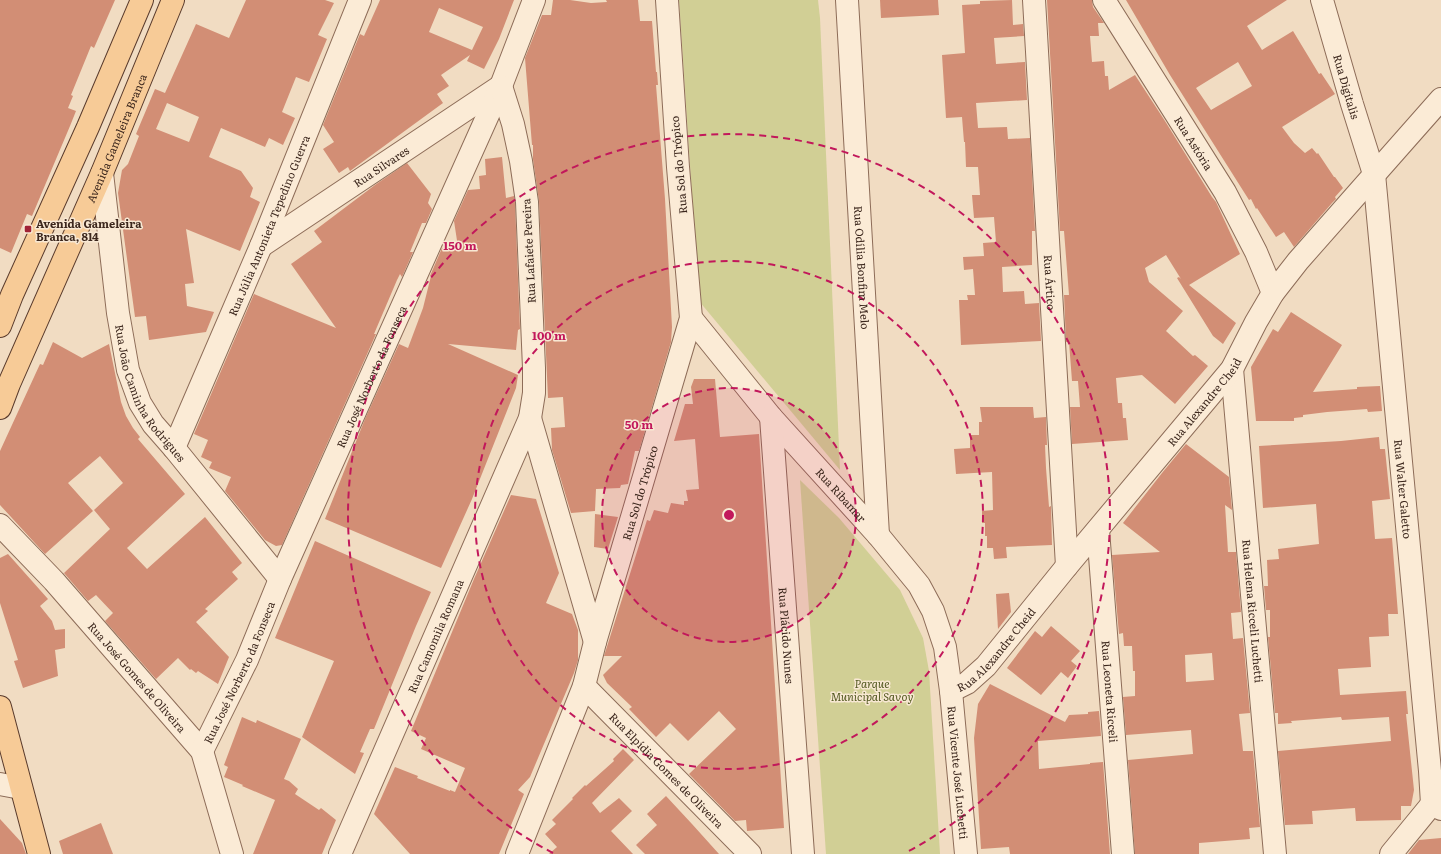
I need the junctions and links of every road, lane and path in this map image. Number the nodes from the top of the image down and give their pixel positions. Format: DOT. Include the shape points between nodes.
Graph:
graph roads {
  1 [pos="142,0"];
  2 [pos="173,0"];
  3 [pos="360,0"];
  4 [pos="534,0"];
  5 [pos="667,0"];
  6 [pos="847,0"];
  7 [pos="1034,0"];
  8 [pos="1104,0"];
  9 [pos="1321,1"];
  10 [pos="501,86"];
  11 [pos="1441,99"];
  12 [pos="88,126"];
  13 [pos="115,140"];
  14 [pos="102,173"];
  15 [pos="1374,174"];
  16 [pos="261,246"];
  17 [pos="1273,293"];
  18 [pos="6,295"];
  19 [pos="691,318"];
  20 [pos="0,326"];
  21 [pos="1232,369"];
  22 [pos="0,408"];
  23 [pos="771,417"];
  24 [pos="530,418"];
  25 [pos="174,448"];
  26 [pos="0,525"];
  27 [pos="1098,530"];
  28 [pos="878,535"];
  29 [pos="1067,566"];
  30 [pos="280,579"];
  31 [pos="595,642"];
  32 [pos="584,686"];
  33 [pos="951,691"];
  34 [pos="0,707"];
  35 [pos="202,751"];
  36 [pos="0,784"];
  37 [pos="21,788"];
  38 [pos="1438,802"];
  39 [pos="525,849"];
  40 [pos="39,854"];
  41 [pos="232,854"];
  42 [pos="340,854"];
  43 [pos="750,854"];
  44 [pos="803,854"];
  45 [pos="966,854"];
  46 [pos="1123,854"];
  47 [pos="1275,854"];
  48 [pos="1391,854"];
  1 -- 12 [label="main road"];
  2 -- 13 [label="main road, Avenida Gameleira Branca"];
  3 -- 16 [label="street, Rua Júlia Antonieta Tepedino Guerra"];
  4 -- 10 [label="street, Rua José Norberto da Fonseca"];
  5 -- 19 [label="street, Rua Sol do Trópico"];
  6 -- 28 [label="street, Rua Odília Bonfim Melo"];
  7 -- 29 [label="street, Rua Ártico"];
  8 -- 17 [label="street, Rua Astória" via="1225,192 1253,245"];
  9 -- 15 [label="street, Rua Digitalis"];
  10 -- 16 [label="street, Rua Silvares"];
  10 -- 24 [label="street, Rua Lafaiete Pereira" via="513,124 527,202 534,368"];
  10 -- 30 [label="street, Rua José Norberto da Fonseca"];
  11 -- 15 [label="street, Rua Alexandre Cheid"];
  12 -- 13 [label="main road"];
  12 -- 18 [label="main road"];
  13 -- 14 [label="main road, Avenida Gameleira Branca"];
  14 -- 22 [label="main road, Avenida Gameleira Branca"];
  14 -- 25 [label="street, Rua João Caminha Rodrigues" via="118,313 128,370 140,404"];
  15 -- 17 [label="street, Rua Alexandre Cheid"];
  15 -- 38 [label="street, Rua Walter Galetto" via="1430,763"];
  16 -- 25 [label="street, Rua Júlia Antonieta Tepedino Guerra"];
  17 -- 21 [label="street, Rua Alexandre Cheid"];
  18 -- 20 [label="main road"];
  19 -- 23 [label="street, Rua Ribamar"];
  19 -- 31 [label="street, Rua Sol do Trópico"];
  21 -- 27 [label="street, Rua Alexandre Cheid"];
  21 -- 47 [label="street, Rua Helena Ricceli Luchetti"];
  23 -- 28 [label="street, Rua Ribamar"];
  23 -- 44 [label="street, Rua Plácido Nunes"];
  24 -- 31 [label="street"];
  24 -- 42 [label="street, Rua Camomila Romana"];
  25 -- 30 [label="street, Rua João Caminha Rodrigues"];
  26 -- 35 [label="street, Rua José Gomes de Oliveira" via="54,581"];
  27 -- 29 [label="street, Rua Alexandre Cheid"];
  27 -- 46 [label="street, Rua Leoneta Ricceli"];
  28 -- 33 [label="street, Rua Ribamar" via="919,585 934,611 945,647"];
  29 -- 33 [label="street, Rua Alexandre Cheid" via="986,666 967,683"];
  30 -- 35 [label="street, Rua José Norberto da Fonseca" via="247,660"];
  31 -- 32 [label="street, Rua Sol do Trópico"];
  32 -- 39 [label="street, Rua Sol do Trópico"];
  32 -- 43 [label="street, Rua Elpídia Gomes de Oliveira"];
  33 -- 45 [label="street, Rua Vicente José Luchetti"];
  34 -- 37 [label="main road"];
  35 -- 41 [label="street, Rua José Gomes de Oliveira"];
  36 -- 37 [label="street"];
  37 -- 40 [label="main road"];
  38 -- 48 [label="street"];
}
